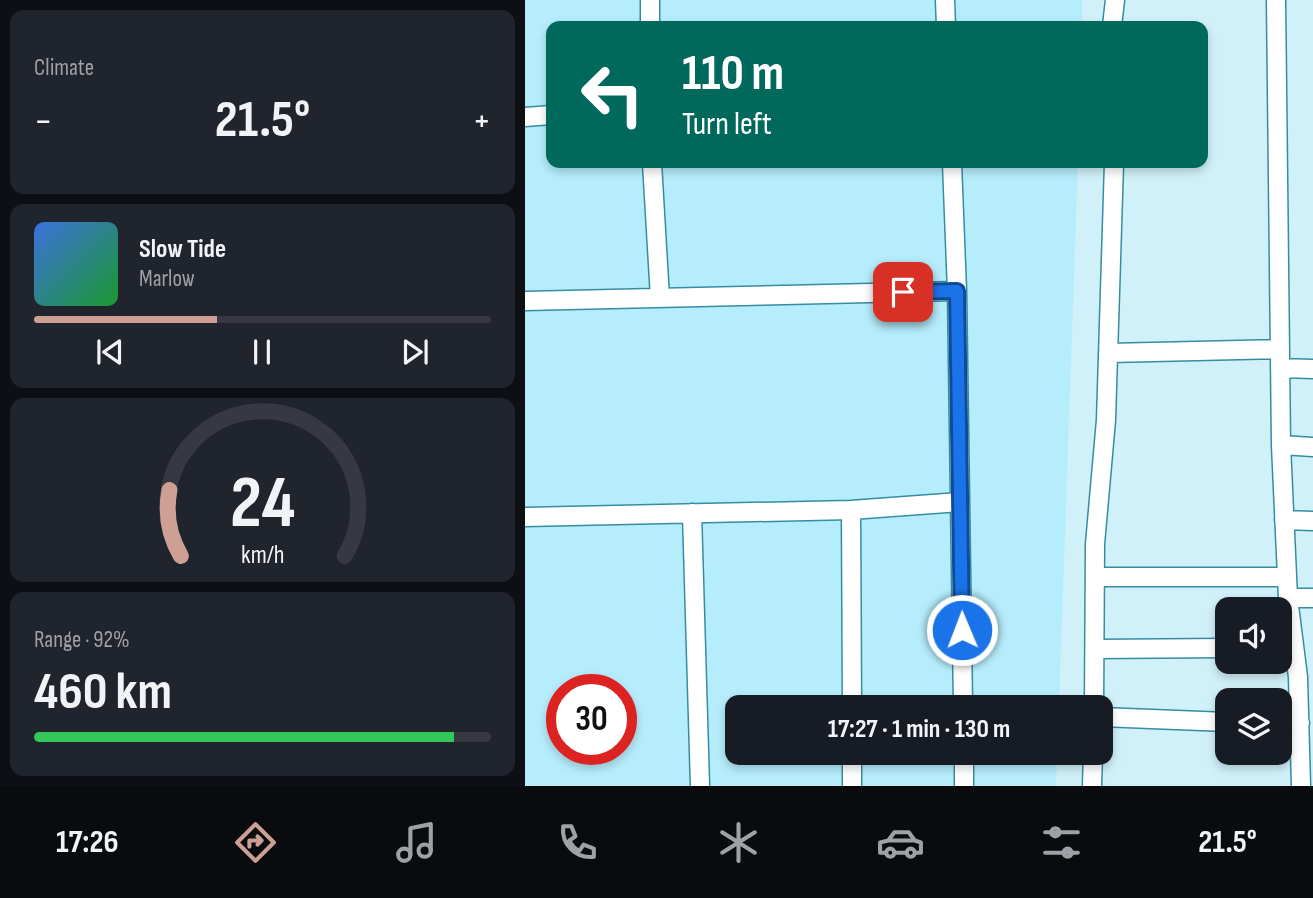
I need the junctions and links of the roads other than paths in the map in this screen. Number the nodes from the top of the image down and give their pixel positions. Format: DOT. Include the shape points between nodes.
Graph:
graph roads {
  1 [pos="650,0"];
  2 [pos="945,0"];
  3 [pos="1115,0"];
  4 [pos="1276,0"];
  5 [pos="650,21"];
  6 [pos="946,21"];
  7 [pos="1113,21"];
  8 [pos="546,115"];
  9 [pos="525,117"];
  10 [pos="652,168"];
  11 [pos="952,168"];
  12 [pos="1114,168"];
  13 [pos="957,291"];
  14 [pos="660,298"];
  15 [pos="525,301"];
  16 [pos="1280,349"];
  17 [pos="1109,353"];
  18 [pos="1280,368"];
  19 [pos="1313,369"];
  20 [pos="1281,445"];
  21 [pos="1313,447"];
  22 [pos="960,502"];
  23 [pos="851,509"];
  24 [pos="692,513"];
  25 [pos="525,517"];
  26 [pos="1284,520"];
  27 [pos="1313,520"];
  28 [pos="1286,576"];
  29 [pos="1096,577"];
  30 [pos="1288,597"];
  31 [pos="1292,598"];
  32 [pos="1313,598"];
  33 [pos="1215,648"];
  34 [pos="1096,649"];
  35 [pos="1292,654"];
  36 [pos="1306,677"];
  37 [pos="852,695"];
  38 [pos="963,695"];
  39 [pos="1094,695"];
  40 [pos="1113,717"];
  41 [pos="1215,722"];
  42 [pos="1292,723"];
  43 [pos="1300,723"];
  44 [pos="1307,752"];
  45 [pos="852,765"];
  46 [pos="964,765"];
  47 [pos="1093,765"];
  48 [pos="700,786"];
  49 [pos="852,786"];
  50 [pos="964,786"];
  51 [pos="1092,786"];
  52 [pos="1301,786"];
  1 -- 5 [label="street"];
  2 -- 6 [label="street"];
  3 -- 7 [label="street"];
  4 -- 16 [label="street"];
  8 -- 9 [label="street"];
  10 -- 14 [label="street"];
  11 -- 13 [label="street"];
  12 -- 17 [label="street"];
  13 -- 14 [label="street"];
  13 -- 22 [label="street"];
  14 -- 15 [label="street"];
  16 -- 17 [label="street"];
  16 -- 18 [label="street"];
  17 -- 29 [label="street"];
  18 -- 19 [label="street"];
  18 -- 20 [label="street"];
  20 -- 21 [label="street"];
  20 -- 26 [label="street"];
  22 -- 23 [label="street"];
  22 -- 38 [label="street"];
  23 -- 24 [label="street"];
  23 -- 37 [label="street"];
  24 -- 25 [label="street"];
  24 -- 48 [label="street"];
  26 -- 27 [label="street"];
  26 -- 28 [label="street"];
  28 -- 29 [label="street"];
  28 -- 30 [label="street"];
  29 -- 34 [label="street"];
  31 -- 32 [label="street"];
  33 -- 34 [label="street"];
  34 -- 39 [label="street"];
  35 -- 36 [label="street"];
  36 -- 43 [label="street"];
  40 -- 41 [label="street"];
  42 -- 43 [label="street"];
  43 -- 44 [label="street"];
  44 -- 52 [label="street"];
  45 -- 49 [label="street"];
  46 -- 50 [label="street"];
  47 -- 51 [label="street"];
}
